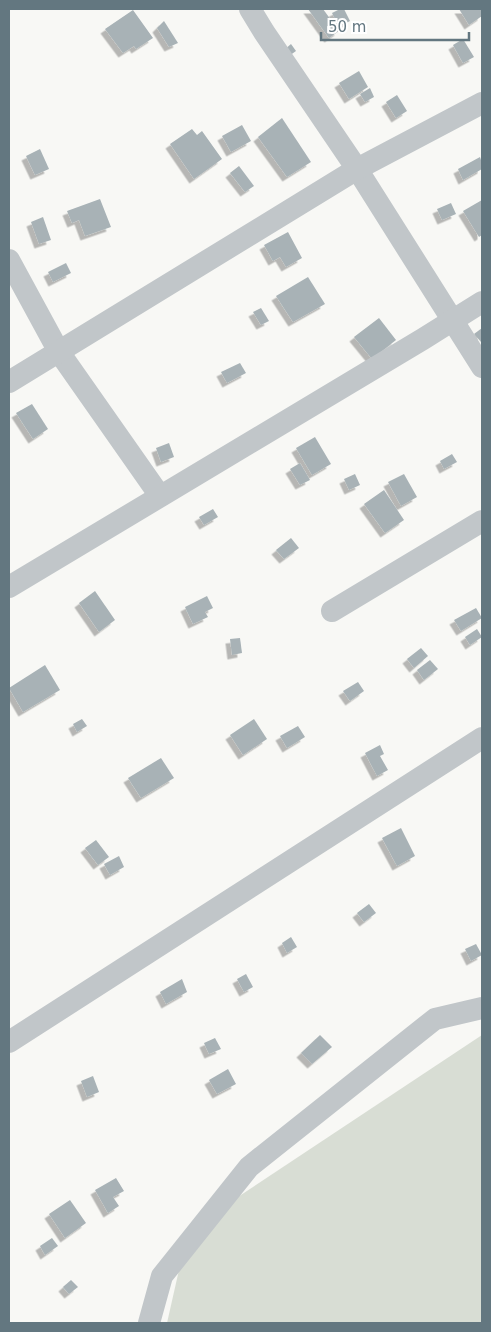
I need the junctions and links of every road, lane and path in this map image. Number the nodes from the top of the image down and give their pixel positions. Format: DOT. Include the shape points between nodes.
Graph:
graph roads {
  1 [pos="250,9"];
  2 [pos="482,103"];
  3 [pos="357,169"];
  4 [pos="9,260"];
  5 [pos="482,302"];
  6 [pos="453,320"];
  7 [pos="58,352"];
  8 [pos="482,367"];
  9 [pos="9,382"];
  10 [pos="160,496"];
  11 [pos="482,521"];
  12 [pos="9,587"];
  13 [pos="332,611"];
  14 [pos="482,738"];
  15 [pos="482,1008"];
  16 [pos="9,1042"];
  17 [pos="149,1323"];
  1 -- 3 [label="street"];
  2 -- 3 [label="street"];
  3 -- 6 [label="street"];
  3 -- 7 [label="street"];
  4 -- 7 [label="street"];
  5 -- 6 [label="street"];
  6 -- 8 [label="street"];
  6 -- 10 [label="street"];
  7 -- 9 [label="street"];
  7 -- 10 [label="street"];
  10 -- 12 [label="street"];
  11 -- 13 [label="street"];
  14 -- 16 [label="street"];
  15 -- 17 [label="street" via="435,1019 249,1167 162,1276"];
}
